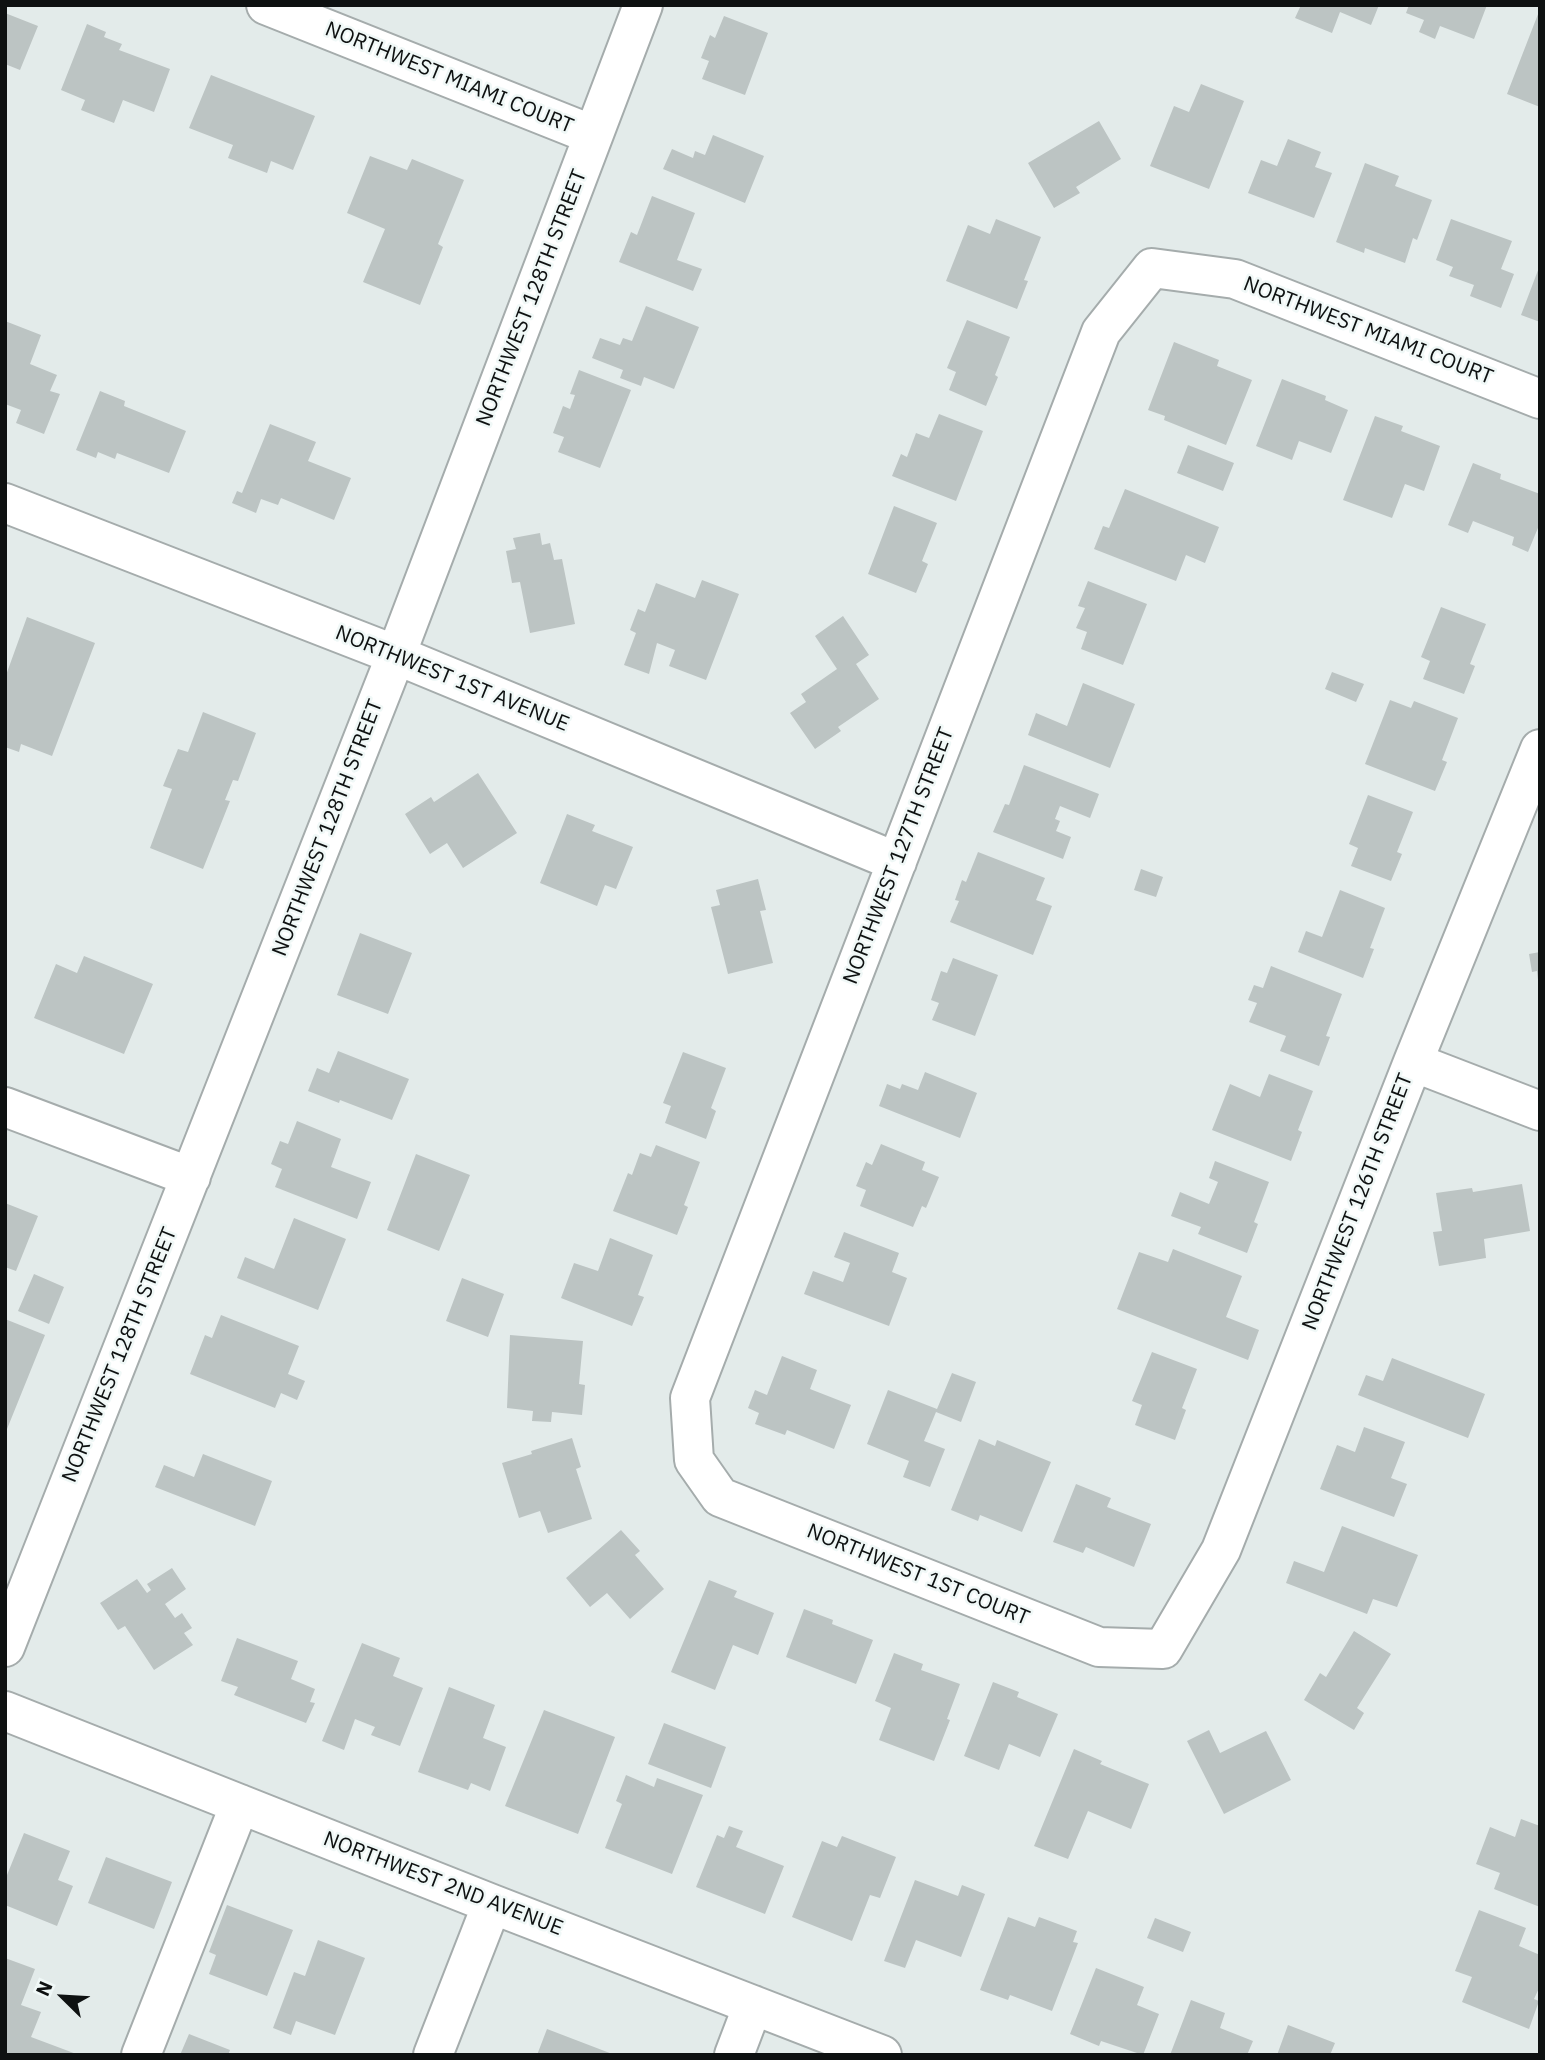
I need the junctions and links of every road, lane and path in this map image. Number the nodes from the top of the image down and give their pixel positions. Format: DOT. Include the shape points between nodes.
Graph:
graph roads {
  1 [pos="266,5"];
  2 [pos="643,5"];
  3 [pos="593,135"];
  4 [pos="1152,268"];
  5 [pos="1540,399"];
  6 [pos="5,503"];
  7 [pos="396,656"];
  8 [pos="1540,749"];
  9 [pos="897,862"];
  10 [pos="1413,1062"];
  11 [pos="5,1107"];
  12 [pos="1540,1111"];
  13 [pos="191,1177"];
  14 [pos="694,1460"];
  15 [pos="5,1647"];
  16 [pos="1163,1649"];
  17 [pos="5,1710"];
  18 [pos="240,1804"];
  19 [pos="492,1904"];
  20 [pos="754,2005"];
  21 [pos="141,2055"];
  22 [pos="433,2055"];
  23 [pos="734,2055"];
  24 [pos="882,2055"];
  1 -- 3 [label="street, NORTHWEST MIAMI COURT"];
  2 -- 3 [label="street, NORTHWEST 128TH STREET"];
  3 -- 7 [label="street, NORTHWEST 128TH STREET"];
  4 -- 5 [label="street, NORTHWEST MIAMI COURT" via="1235,279"];
  4 -- 9 [label="street, NORTHWEST 127TH STREET" via="1101,332"];
  6 -- 7 [label="street, NORTHWEST 1ST AVENUE"];
  7 -- 9 [label="street, NORTHWEST 1ST AVENUE"];
  7 -- 13 [label="street, NORTHWEST 128TH STREET"];
  8 -- 10 [label="street, NORTHWEST 126TH STREET"];
  9 -- 14 [label="street, NORTHWEST 127TH STREET" via="690,1398"];
  10 -- 12 [label="street"];
  10 -- 16 [label="street, NORTHWEST 126TH STREET" via="1222,1550"];
  11 -- 13 [label="street"];
  13 -- 15 [label="street, NORTHWEST 128TH STREET"];
  14 -- 16 [label="street, NORTHWEST 1ST COURT" via="720,1497 1099,1647"];
  17 -- 18 [label="street, NORTHWEST 2ND AVENUE"];
  18 -- 19 [label="street, NORTHWEST 2ND AVENUE"];
  18 -- 21 [label="street"];
  19 -- 20 [label="street, NORTHWEST 2ND AVENUE"];
  19 -- 22 [label="street"];
  20 -- 23 [label="street"];
  20 -- 24 [label="street, NORTHWEST 2ND AVENUE"];
}
